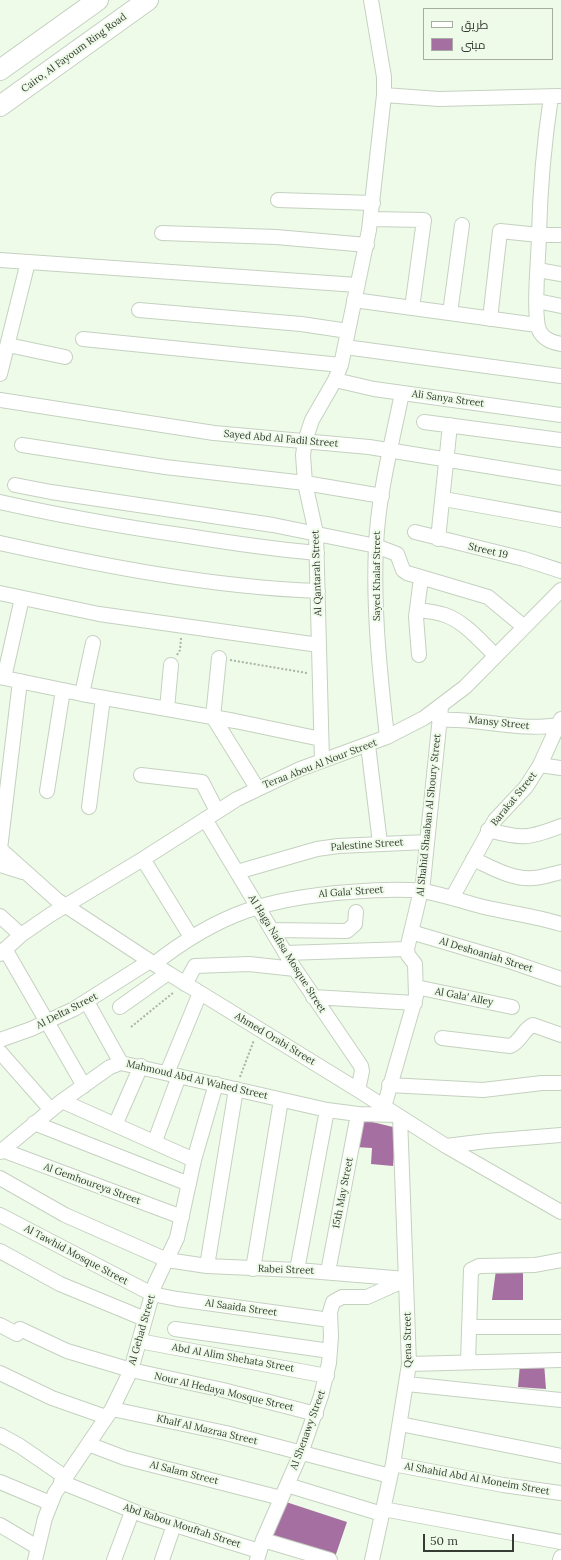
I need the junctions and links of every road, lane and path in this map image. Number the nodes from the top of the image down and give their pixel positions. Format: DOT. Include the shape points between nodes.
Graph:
graph roads {
  1 [pos="98,0"];
  2 [pos="148,0"];
  3 [pos="371,0"];
  4 [pos="0,70"];
  5 [pos="384,95"];
  6 [pos="556,97"];
  7 [pos="0,106"];
  8 [pos="278,200"];
  9 [pos="373,203"];
  10 [pos="371,219"];
  11 [pos="462,225"];
  12 [pos="162,233"];
  13 [pos="539,235"];
  14 [pos="561,235"];
  15 [pos="367,245"];
  16 [pos="0,260"];
  17 [pos="28,262"];
  18 [pos="538,270"];
  19 [pos="561,274"];
  20 [pos="357,285"];
  21 [pos="354,300"];
  22 [pos="537,302"];
  23 [pos="561,306"];
  24 [pos="412,308"];
  25 [pos="139,310"];
  26 [pos="450,313"];
  27 [pos="490,319"];
  28 [pos="537,325"];
  29 [pos="348,331"];
  30 [pos="83,339"];
  31 [pos="561,344"];
  32 [pos="8,345"];
  33 [pos="346,347"];
  34 [pos="65,357"];
  35 [pos="341,365"];
  36 [pos="0,374"];
  37 [pos="561,376"];
  38 [pos="335,380"];
  39 [pos="402,393"];
  40 [pos="0,400"];
  41 [pos="561,415"];
  42 [pos="424,422"];
  43 [pos="450,425"];
  44 [pos="561,440"];
  45 [pos="305,441"];
  46 [pos="22,445"];
  47 [pos="391,451"];
  48 [pos="447,460"];
  49 [pos="561,478"];
  50 [pos="305,483"];
  51 [pos="15,485"];
  52 [pos="382,496"];
  53 [pos="444,499"];
  54 [pos="0,502"];
  55 [pos="561,520"];
  56 [pos="316,532"];
  57 [pos="415,532"];
  58 [pos="438,539"];
  59 [pos="0,543"];
  60 [pos="376,546"];
  61 [pos="317,553"];
  62 [pos="561,572"];
  63 [pos="421,578"];
  64 [pos="561,590"];
  65 [pos="318,591"];
  66 [pos="0,593"];
  67 [pos="22,598"];
  68 [pos="417,610"];
  69 [pos="523,626"];
  70 [pos="182,627"];
  71 [pos="93,643"];
  72 [pos="319,645"];
  73 [pos="419,655"];
  74 [pos="495,655"];
  75 [pos="220,658"];
  76 [pos="171,665"];
  77 [pos="320,675"];
  78 [pos="2,678"];
  79 [pos="20,681"];
  80 [pos="63,690"];
  81 [pos="82,694"];
  82 [pos="103,698"];
  83 [pos="167,709"];
  84 [pos="440,714"];
  85 [pos="213,717"];
  86 [pos="560,722"];
  87 [pos="388,737"];
  88 [pos="321,739"];
  89 [pos="368,745"];
  90 [pos="322,761"];
  91 [pos="540,765"];
  92 [pos="561,768"];
  93 [pos="141,775"];
  94 [pos="257,788"];
  95 [pos="48,791"];
  96 [pos="89,807"];
  97 [pos="217,811"];
  98 [pos="205,819"];
  99 [pos="561,826"];
  100 [pos="488,830"];
  101 [pos="427,842"];
  102 [pos="380,843"];
  103 [pos="0,849"];
  104 [pos="143,859"];
  105 [pos="473,859"];
  106 [pos="0,865"];
  107 [pos="25,872"];
  108 [pos="237,872"];
  109 [pos="561,872"];
  110 [pos="422,891"];
  111 [pos="452,898"];
  112 [pos="65,906"];
  113 [pos="257,906"];
  114 [pos="356,912"];
  115 [pos="0,916"];
  116 [pos="561,924"];
  117 [pos="272,930"];
  118 [pos="411,932"];
  119 [pos="21,935"];
  120 [pos="192,937"];
  121 [pos="406,949"];
  122 [pos="2,952"];
  123 [pos="285,953"];
  124 [pos="152,963"];
  125 [pos="294,969"];
  126 [pos="168,973"];
  127 [pos="561,979"];
  128 [pos="185,984"];
  129 [pos="416,988"];
  130 [pos="200,993"];
  131 [pos="313,997"];
  132 [pos="87,1002"];
  133 [pos="415,1002"];
  134 [pos="120,1007"];
  135 [pos="512,1007"];
  136 [pos="46,1022"];
  137 [pos="131,1027"];
  138 [pos="258,1029"];
  139 [pos="561,1035"];
  140 [pos="442,1038"];
  141 [pos="0,1040"];
  142 [pos="0,1054"];
  143 [pos="121,1063"];
  144 [pos="141,1066"];
  145 [pos="173,1074"];
  146 [pos="561,1083"];
  147 [pos="216,1084"];
  148 [pos="389,1085"];
  149 [pos="84,1086"];
  150 [pos="236,1089"];
  151 [pos="358,1090"];
  152 [pos="281,1100"];
  153 [pos="62,1101"];
  154 [pos="384,1107"];
  155 [pos="51,1110"];
  156 [pos="327,1110"];
  157 [pos="358,1114"];
  158 [pos="399,1116"];
  159 [pos="34,1123"];
  160 [pos="116,1123"];
  161 [pos="561,1135"];
  162 [pos="155,1141"];
  163 [pos="446,1146"];
  164 [pos="1,1151"];
  165 [pos="194,1160"];
  166 [pos="0,1178"];
  167 [pos="189,1184"];
  168 [pos="561,1212"];
  169 [pos="0,1215"];
  170 [pos="182,1217"];
  171 [pos="0,1251"];
  172 [pos="167,1260"];
  173 [pos="561,1260"];
  174 [pos="206,1266"];
  175 [pos="253,1269"];
  176 [pos="296,1270"];
  177 [pos="328,1272"];
  178 [pos="406,1279"];
  179 [pos="152,1294"];
  180 [pos="145,1319"];
  181 [pos="330,1320"];
  182 [pos="0,1325"];
  183 [pos="469,1327"];
  184 [pos="561,1327"];
  185 [pos="174,1329"];
  186 [pos="139,1341"];
  187 [pos="330,1351"];
  188 [pos="561,1360"];
  189 [pos="468,1362"];
  190 [pos="409,1364"];
  191 [pos="131,1370"];
  192 [pos="0,1373"];
  193 [pos="326,1376"];
  194 [pos="407,1384"];
  195 [pos="561,1400"];
  196 [pos="109,1413"];
  197 [pos="316,1414"];
  198 [pos="400,1424"];
  199 [pos="0,1435"];
  200 [pos="88,1444"];
  201 [pos="300,1453"];
  202 [pos="561,1456"];
  203 [pos="391,1470"];
  204 [pos="63,1479"];
  205 [pos="0,1482"];
  206 [pos="287,1485"];
  207 [pos="561,1493"];
  208 [pos="281,1498"];
  209 [pos="50,1503"];
  210 [pos="382,1511"];
  211 [pos="132,1512"];
  212 [pos="0,1525"];
  213 [pos="174,1525"];
  214 [pos="561,1542"];
  215 [pos="260,1550"];
  216 [pos="36,1554"];
  217 [pos="114,1560"];
  218 [pos="162,1560"];
  219 [pos="330,1560"];
  220 [pos="374,1560"];
  1 -- 4 [label="highway"];
  2 -- 7 [label="highway, Cairo, Al Fayoum Ring Road"];
  3 -- 5 [label="street, Al Qantarah Street" via="384,77"];
  5 -- 6 [label="street" via="439,99"];
  5 -- 9 [label="street, Al Qantarah Street"];
  6 -- 13 [label="street" via="541,192"];
  8 -- 9 [label="street"];
  9 -- 10 [label="street, Al Qantarah Street"];
  10 -- 15 [label="street, Al Qantarah Street"];
  10 -- 24 [label="street" via="424,220"];
  11 -- 26 [label="street"];
  12 -- 15 [label="street" via="276,237"];
  13 -- 14 [label="street"];
  13 -- 18 [label="street"];
  13 -- 27 [label="street" via="500,230"];
  15 -- 20 [label="street, Al Qantarah Street"];
  16 -- 17 [label="street"];
  17 -- 20 [label="street"];
  17 -- 32 [label="street"];
  18 -- 19 [label="street"];
  18 -- 22 [label="street"];
  20 -- 21 [label="street, Al Qantarah Street"];
  21 -- 24 [label="street"];
  21 -- 29 [label="street, Al Qantarah Street"];
  22 -- 23 [label="street"];
  22 -- 28 [label="street"];
  24 -- 26 [label="street"];
  25 -- 29 [label="street" via="301,324"];
  26 -- 27 [label="street"];
  27 -- 28 [label="street"];
  28 -- 31 [label="street" via="544,337"];
  29 -- 33 [label="street, Al Qantarah Street"];
  30 -- 35 [label="street"];
  32 -- 34 [label="street"];
  32 -- 36 [label="street"];
  33 -- 35 [label="street, Al Qantarah Street"];
  33 -- 37 [label="street"];
  35 -- 38 [label="street, Al Qantarah Street"];
  38 -- 39 [label="street, Ali Sanya Street"];
  38 -- 45 [label="street, Al Qantarah Street" via="312,420"];
  39 -- 41 [label="street, Ali Sanya Street"];
  39 -- 47 [label="street, Sayed Khalaf Street"];
  40 -- 45 [label="street, Sayed Abd Al Fadil Street" via="214,433"];
  42 -- 43 [label="street"];
  43 -- 44 [label="street"];
  43 -- 48 [label="street"];
  45 -- 47 [label="street, Sayed Abd Al Fadil Street"];
  45 -- 50 [label="street, Al Qantarah Street"];
  46 -- 50 [label="street" via="165,467"];
  47 -- 48 [label="street, Sayed Abd Al Fadil Street"];
  47 -- 52 [label="street, Sayed Khalaf Street"];
  48 -- 49 [label="street, Sayed Abd Al Fadil Street"];
  48 -- 53 [label="street"];
  50 -- 52 [label="street"];
  50 -- 56 [label="street, Al Qantarah Street"];
  51 -- 56 [label="street" via="58,494"];
  52 -- 60 [label="street, Sayed Khalaf Street"];
  53 -- 55 [label="street"];
  53 -- 58 [label="street"];
  54 -- 61 [label="street" via="60,516 253,546"];
  56 -- 60 [label="street"];
  56 -- 61 [label="street, Al Qantarah Street"];
  57 -- 58 [label="street, Street 19"];
  58 -- 62 [label="street, Street 19" via="524,559"];
  59 -- 65 [label="street" via="136,570 268,588"];
  60 -- 63 [label="street" via="397,554 404,571"];
  60 -- 87 [label="street, Sayed Khalaf Street" via="378,646"];
  61 -- 65 [label="street, Al Qantarah Street"];
  63 -- 68 [label="street"];
  63 -- 69 [label="street" via="488,597"];
  64 -- 69 [label="street, Teraa Abou Al Nour Street"];
  65 -- 72 [label="street, Al Qantarah Street"];
  66 -- 67 [label="street"];
  67 -- 70 [label="street" via="99,614"];
  67 -- 78 [label="street"];
  68 -- 73 [label="street"];
  68 -- 74 [label="street" via="454,619 464,625"];
  69 -- 74 [label="street, Teraa Abou Al Nour Street"];
  70 -- 72 [label="street"];
  70 -- 76 [label="path" via="180,650"];
  71 -- 81 [label="street"];
  72 -- 77 [label="street, Al Qantarah Street"];
  74 -- 84 [label="street, Teraa Abou Al Nour Street"];
  75 -- 77 [label="path"];
  75 -- 85 [label="street"];
  76 -- 83 [label="street"];
  77 -- 88 [label="street, Al Qantarah Street"];
  78 -- 79 [label="street"];
  79 -- 80 [label="street"];
  79 -- 103 [label="street"];
  80 -- 81 [label="street"];
  80 -- 95 [label="street"];
  81 -- 82 [label="street"];
  82 -- 83 [label="street"];
  82 -- 96 [label="street"];
  83 -- 85 [label="street"];
  84 -- 86 [label="street, Mansy Street" via="462,720 530,727"];
  84 -- 87 [label="street, Teraa Abou Al Nour Street"];
  84 -- 101 [label="street, Al Shahid Shaaban Al Shoury Street"];
  85 -- 88 [label="street"];
  85 -- 94 [label="street"];
  86 -- 91 [label="street, Barakat Street"];
  87 -- 89 [label="street, Teraa Abou Al Nour Street"];
  88 -- 90 [label="street, Al Qantarah Street"];
  89 -- 90 [label="street, Teraa Abou Al Nour Street"];
  89 -- 102 [label="street"];
  90 -- 94 [label="street, Teraa Abou Al Nour Street"];
  91 -- 92 [label="street"];
  91 -- 100 [label="street, Barakat Street" via="526,787 503,810"];
  93 -- 97 [label="street" via="202,782"];
  94 -- 97 [label="street, Teraa Abou Al Nour Street"];
  97 -- 98 [label="street, Teraa Abou Al Nour Street"];
  98 -- 104 [label="street, Teraa Abou Al Nour Street"];
  98 -- 108 [label="street, Al Haga Nafisa Mosque Street"];
  99 -- 100 [label="street" via="530,837 514,837"];
  100 -- 105 [label="street, Barakat Street"];
  101 -- 102 [label="street, Palestine Street"];
  101 -- 110 [label="street, Al Shahid Shaaban Al Shoury Street"];
  102 -- 108 [label="street, Palestine Street" via="317,850"];
  103 -- 107 [label="street, Ahmed Orabi Street"];
  104 -- 112 [label="street, Teraa Abou Al Nour Street"];
  104 -- 120 [label="street"];
  105 -- 109 [label="street" via="524,878"];
  105 -- 111 [label="street, Barakat Street"];
  106 -- 107 [label="street"];
  107 -- 112 [label="street, Ahmed Orabi Street"];
  108 -- 113 [label="street, Al Haga Nafisa Mosque Street"];
  110 -- 111 [label="street, Al Gala' Street"];
  110 -- 113 [label="street, Al Gala' Street" via="322,894 289,898"];
  110 -- 118 [label="street, Al Shahid Shaaban Al Shoury Street"];
  111 -- 116 [label="street, Al Gala' Street"];
  112 -- 119 [label="street, Teraa Abou Al Nour Street"];
  112 -- 124 [label="street, Ahmed Orabi Street"];
  113 -- 117 [label="street, Al Haga Nafisa Mosque Street"];
  113 -- 120 [label="street, Al Gala' Street"];
  114 -- 117 [label="street" via="355,924 347,931"];
  115 -- 119 [label="street"];
  117 -- 123 [label="street, Al Haga Nafisa Mosque Street"];
  118 -- 121 [label="street, Al Shahid Shaaban Al Shoury Street"];
  118 -- 127 [label="street, Al Deshoaniah Street"];
  119 -- 122 [label="street, Teraa Abou Al Nour Street"];
  120 -- 124 [label="street, Al Gala' Street"];
  121 -- 123 [label="street"];
  121 -- 129 [label="street" via="415,964"];
  122 -- 136 [label="street"];
  123 -- 125 [label="street, Al Haga Nafisa Mosque Street"];
  124 -- 126 [label="street, Ahmed Orabi Street"];
  124 -- 132 [label="street, Al Delta Street"];
  125 -- 128 [label="street" via="249,964 195,966"];
  125 -- 131 [label="street, Al Haga Nafisa Mosque Street"];
  126 -- 128 [label="street, Ahmed Orabi Street"];
  126 -- 134 [label="street"];
  128 -- 130 [label="street, Ahmed Orabi Street"];
  128 -- 137 [label="path"];
  129 -- 133 [label="street"];
  129 -- 135 [label="street, Al Gala' Alley"];
  130 -- 138 [label="street, Ahmed Orabi Street"];
  130 -- 145 [label="street"];
  131 -- 133 [label="street"];
  131 -- 151 [label="street, Al Haga Nafisa Mosque Street" via="361,1066"];
  132 -- 136 [label="street, Al Delta Street"];
  132 -- 143 [label="street"];
  133 -- 148 [label="street"];
  136 -- 141 [label="street, Al Delta Street"];
  136 -- 149 [label="street"];
  138 -- 150 [label="path"];
  138 -- 151 [label="street, Ahmed Orabi Street"];
  139 -- 140 [label="street" via="534,1025 510,1046"];
  142 -- 155 [label="street"];
  143 -- 144 [label="street, Mahmoud Abd Al Wahed Street"];
  143 -- 149 [label="street, Mahmoud Abd Al Wahed Street" via="110,1067"];
  144 -- 145 [label="street, Mahmoud Abd Al Wahed Street"];
  144 -- 160 [label="street"];
  145 -- 147 [label="street, Mahmoud Abd Al Wahed Street"];
  145 -- 162 [label="street"];
  146 -- 148 [label="street" via="483,1090"];
  147 -- 150 [label="street, Mahmoud Abd Al Wahed Street"];
  147 -- 165 [label="street, Al Gehad Street"];
  148 -- 154 [label="street"];
  149 -- 153 [label="street, Mahmoud Abd Al Wahed Street"];
  150 -- 152 [label="street, Mahmoud Abd Al Wahed Street"];
  150 -- 174 [label="street"];
  151 -- 154 [label="street, Ahmed Orabi Street"];
  152 -- 156 [label="street, Mahmoud Abd Al Wahed Street"];
  152 -- 175 [label="street"];
  153 -- 155 [label="street, Mahmoud Abd Al Wahed Street"];
  153 -- 160 [label="street"];
  154 -- 158 [label="street, Ahmed Orabi Street"];
  155 -- 159 [label="street, Mahmoud Abd Al Wahed Street"];
  156 -- 157 [label="street, Mahmoud Abd Al Wahed Street"];
  156 -- 176 [label="street"];
  157 -- 158 [label="street, Mahmoud Abd Al Wahed Street"];
  157 -- 177 [label="street, 15th May Street"];
  158 -- 163 [label="street, Ahmed Orabi Street"];
  158 -- 178 [label="street, Qena Street"];
  159 -- 164 [label="street, Mahmoud Abd Al Wahed Street"];
  159 -- 167 [label="street"];
  160 -- 162 [label="street"];
  161 -- 163 [label="street"];
  162 -- 165 [label="street"];
  163 -- 168 [label="street, Ahmed Orabi Street"];
  164 -- 170 [label="street, Al Gemhoureya Street"];
  165 -- 167 [label="street, Al Gehad Street"];
  166 -- 172 [label="street, Rabei Street" via="65,1215"];
  167 -- 170 [label="street, Al Gehad Street"];
  169 -- 179 [label="street, Al Tawhid Mosque Street"];
  170 -- 172 [label="street, Al Gehad Street" via="177,1238"];
  171 -- 180 [label="street" via="60,1284"];
  172 -- 174 [label="street, Rabei Street"];
  172 -- 179 [label="street, Al Gehad Street"];
  173 -- 183 [label="street" via="536,1265 475,1267 470,1275"];
  174 -- 175 [label="street, Rabei Street"];
  175 -- 176 [label="street, Rabei Street"];
  176 -- 177 [label="street, Rabei Street"];
  177 -- 178 [label="street, Rabei Street"];
  178 -- 181 [label="street, Al Shenawy Street" via="367,1297 337,1298 330,1306"];
  178 -- 190 [label="street, Qena Street"];
  179 -- 180 [label="street, Al Gehad Street"];
  179 -- 181 [label="street, Al Saaida Street"];
  180 -- 186 [label="street, Al Gehad Street"];
  181 -- 187 [label="street, Al Shenawy Street"];
  182 -- 191 [label="street, Nour Al Hedaya Mosque Street" via="17,1334 20,1329 67,1351"];
  183 -- 184 [label="street"];
  183 -- 189 [label="street"];
  185 -- 187 [label="street"];
  186 -- 191 [label="street, Al Gehad Street"];
  186 -- 193 [label="street, Abd Al Alim Shehata Street"];
  187 -- 193 [label="street, Al Shenawy Street"];
  188 -- 189 [label="street"];
  189 -- 190 [label="street"];
  190 -- 194 [label="street, Qena Street"];
  191 -- 196 [label="street, Al Gehad Street"];
  191 -- 197 [label="street, Nour Al Hedaya Mosque Street"];
  192 -- 196 [label="street, Khalf Al Mazraa Street" via="46,1395"];
  193 -- 197 [label="street, Al Shenawy Street"];
  194 -- 195 [label="street"];
  194 -- 198 [label="street, Qena Street"];
  196 -- 200 [label="street, Al Gehad Street"];
  196 -- 201 [label="street, Khalf Al Mazraa Street" via="203,1428"];
  197 -- 201 [label="street, Al Shenawy Street"];
  198 -- 202 [label="street"];
  198 -- 203 [label="street, Qena Street"];
  199 -- 204 [label="street, Abd Rabou Mouftah Street" via="20,1446"];
  200 -- 204 [label="street, Al Gehad Street"];
  200 -- 208 [label="street, Al Salam Street" via="125,1458"];
  201 -- 203 [label="street, Khalf Al Mazraa Street"];
  201 -- 206 [label="street, Al Shenawy Street"];
  203 -- 207 [label="street, Al Shahid Abd Al Moneim Street"];
  203 -- 210 [label="street, Qena Street"];
  204 -- 209 [label="street, Al Gehad Street"];
  204 -- 211 [label="street, Abd Rabou Mouftah Street"];
  205 -- 209 [label="street"];
  206 -- 208 [label="street, Al Shenawy Street"];
  206 -- 210 [label="street"];
  208 -- 215 [label="street, Al Shenawy Street"];
  209 -- 216 [label="street, Al Gehad Street"];
  210 -- 214 [label="street"];
  210 -- 220 [label="street, Qena Street"];
  211 -- 213 [label="street, Abd Rabou Mouftah Street"];
  211 -- 217 [label="street"];
  212 -- 216 [label="street"];
  213 -- 215 [label="street, Abd Rabou Mouftah Street"];
  213 -- 218 [label="street"];
  215 -- 219 [label="street, Abd Rabou Mouftah Street"];
}
